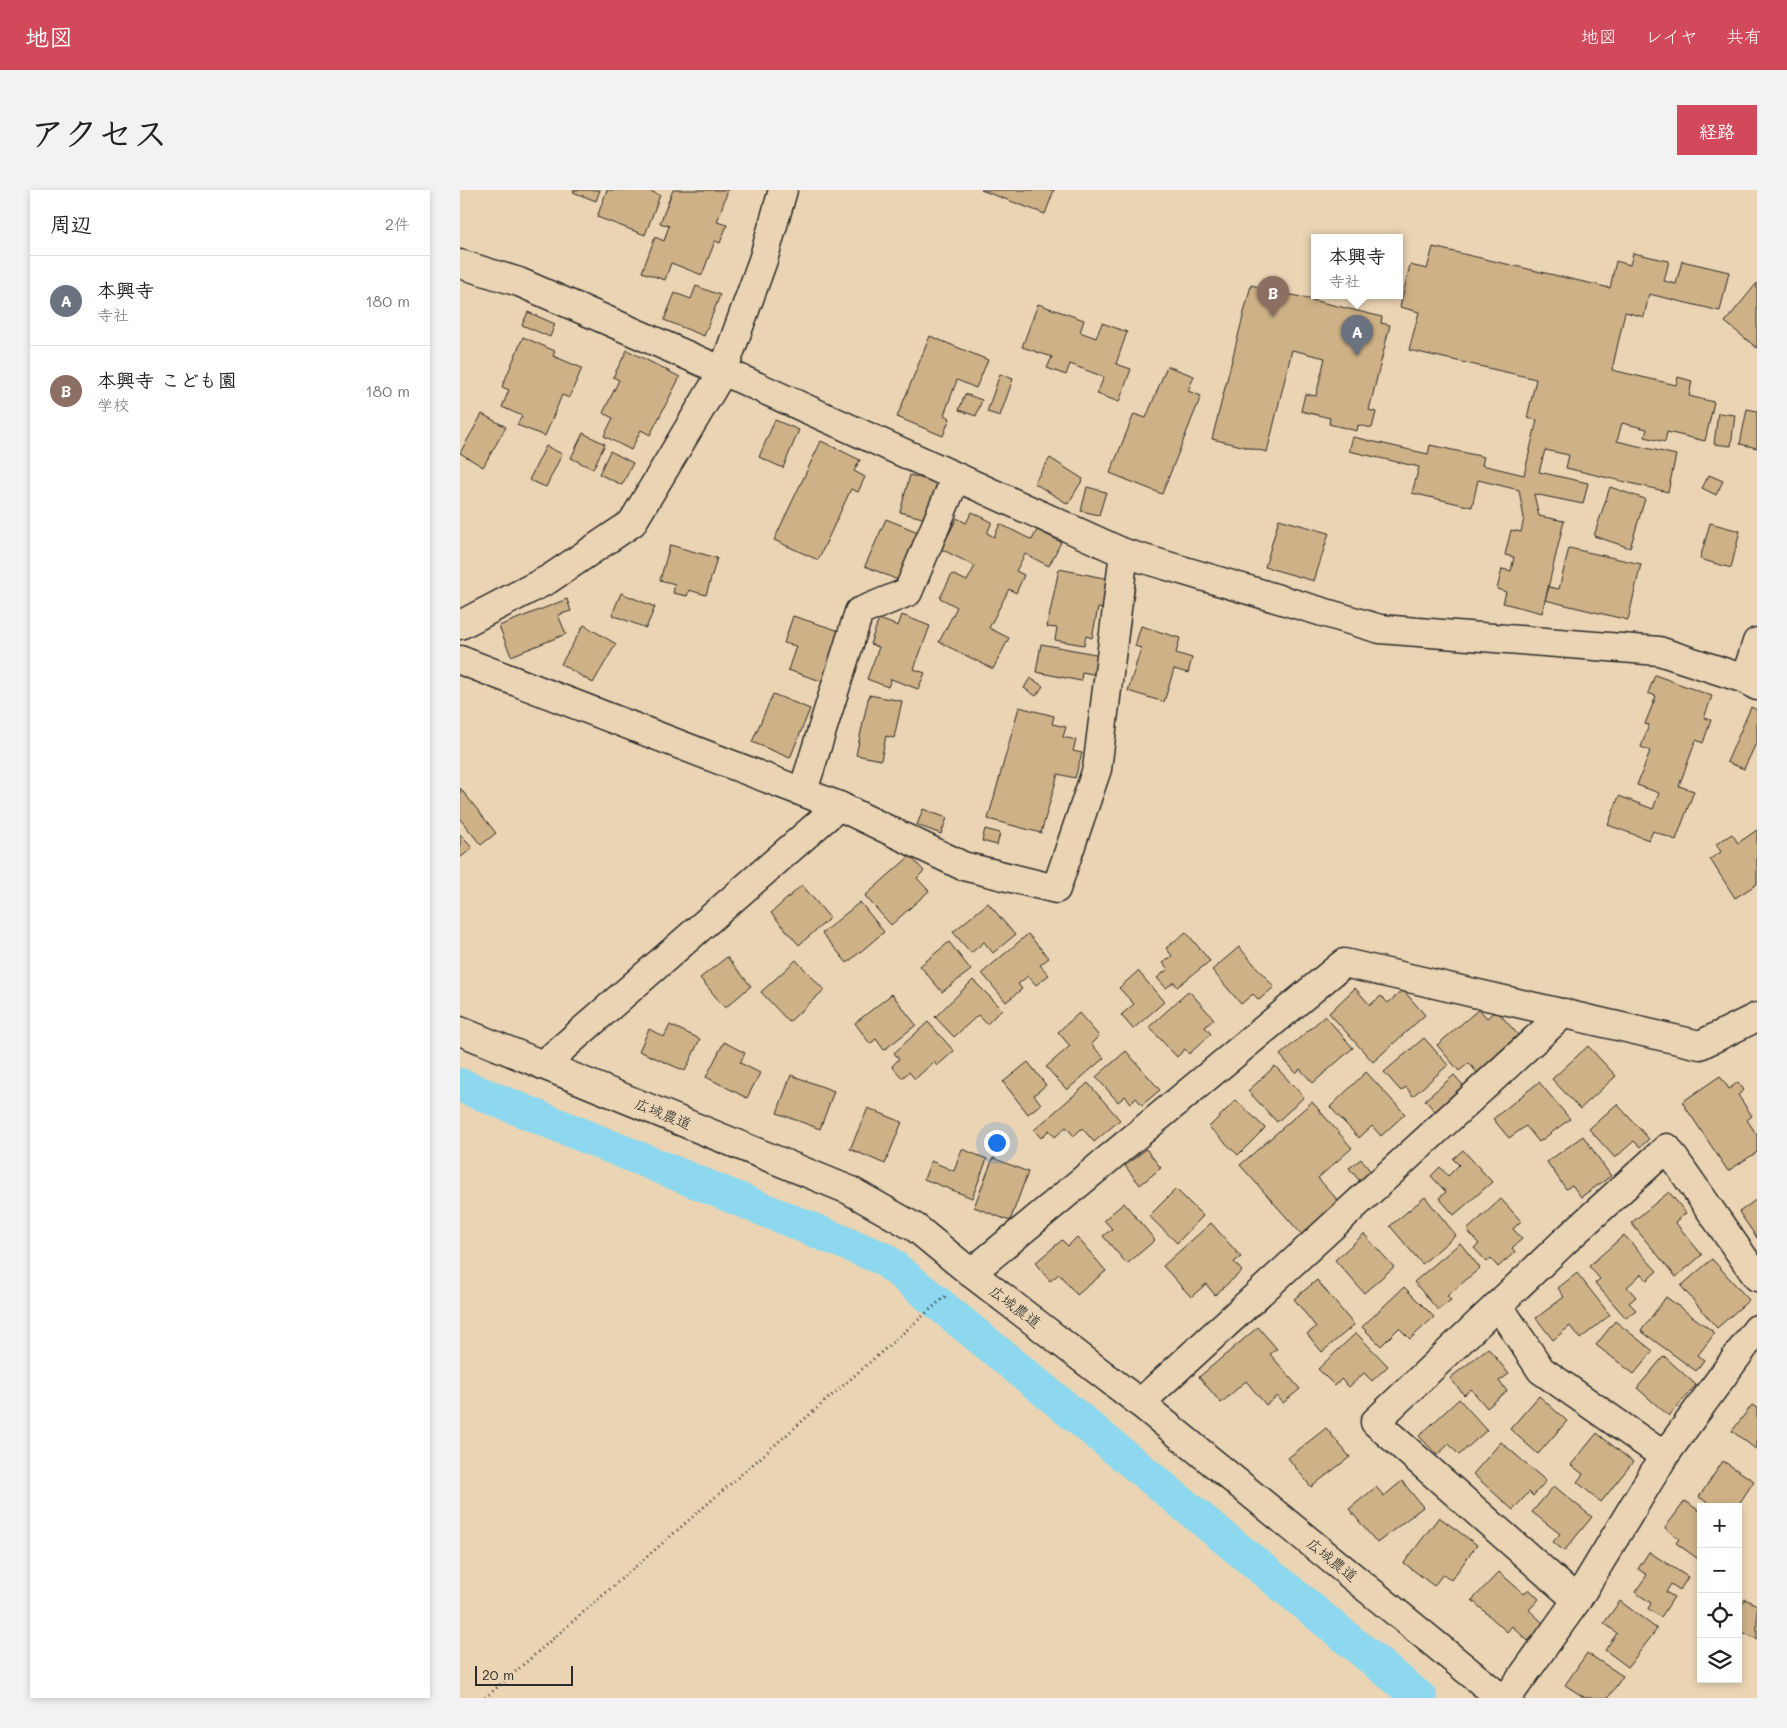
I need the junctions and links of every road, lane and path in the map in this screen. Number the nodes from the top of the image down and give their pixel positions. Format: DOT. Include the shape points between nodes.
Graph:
graph roads {
  1 [pos="783,190"];
  2 [pos="460,264"];
  3 [pos="723,371"];
  4 [pos="956,477"];
  5 [pos="1124,553"];
  6 [pos="460,625"];
  7 [pos="1757,642"];
  8 [pos="460,660"];
  9 [pos="1751,683"];
  10 [pos="803,792"];
  11 [pos="840,806"];
  12 [pos="1564,1013"];
  13 [pos="1757,1017"];
  14 [pos="460,1032"];
  15 [pos="543,1065"];
  16 [pos="971,1273"];
  17 [pos="1757,1277"];
  18 [pos="1498,1305"];
  19 [pos="1757,1329"];
  20 [pos="1140,1403"];
  21 [pos="1664,1456"];
  22 [pos="1577,1600"];
  23 [pos="485,1698"];
  24 [pos="1501,1698"];
  25 [pos="1507,1698"];
  1 -- 3 [label="street" via="763,260"];
  2 -- 3 [label="street" via="519,282"];
  3 -- 4 [label="street"];
  3 -- 6 [label="street" via="632,522 549,579"];
  4 -- 5 [label="street"];
  4 -- 10 [label="street" via="908,592 859,612"];
  5 -- 9 [label="street" via="1380,629 1659,651"];
  5 -- 11 [label="street" via="1097,769 1056,889 963,866"];
  7 -- 9 [label="street"];
  8 -- 10 [label="street"];
  10 -- 11 [label="street"];
  11 -- 15 [label="street"];
  12 -- 13 [label="street" via="1700,1045"];
  12 -- 16 [label="street" via="1344,963"];
  12 -- 20 [label="street"];
  14 -- 15 [label="street, 広域農道"];
  15 -- 16 [label="street, 広域農道" via="849,1190 916,1228"];
  16 -- 20 [label="street, 広域農道"];
  16 -- 23 [label="path"];
  17 -- 18 [label="street" via="1667,1148"];
  18 -- 21 [label="street" via="1541,1370"];
  18 -- 22 [label="street" via="1375,1422"];
  19 -- 21 [label="street"];
  20 -- 24 [label="street, 広域農道"];
  21 -- 22 [label="street"];
  22 -- 25 [label="street"];
}
